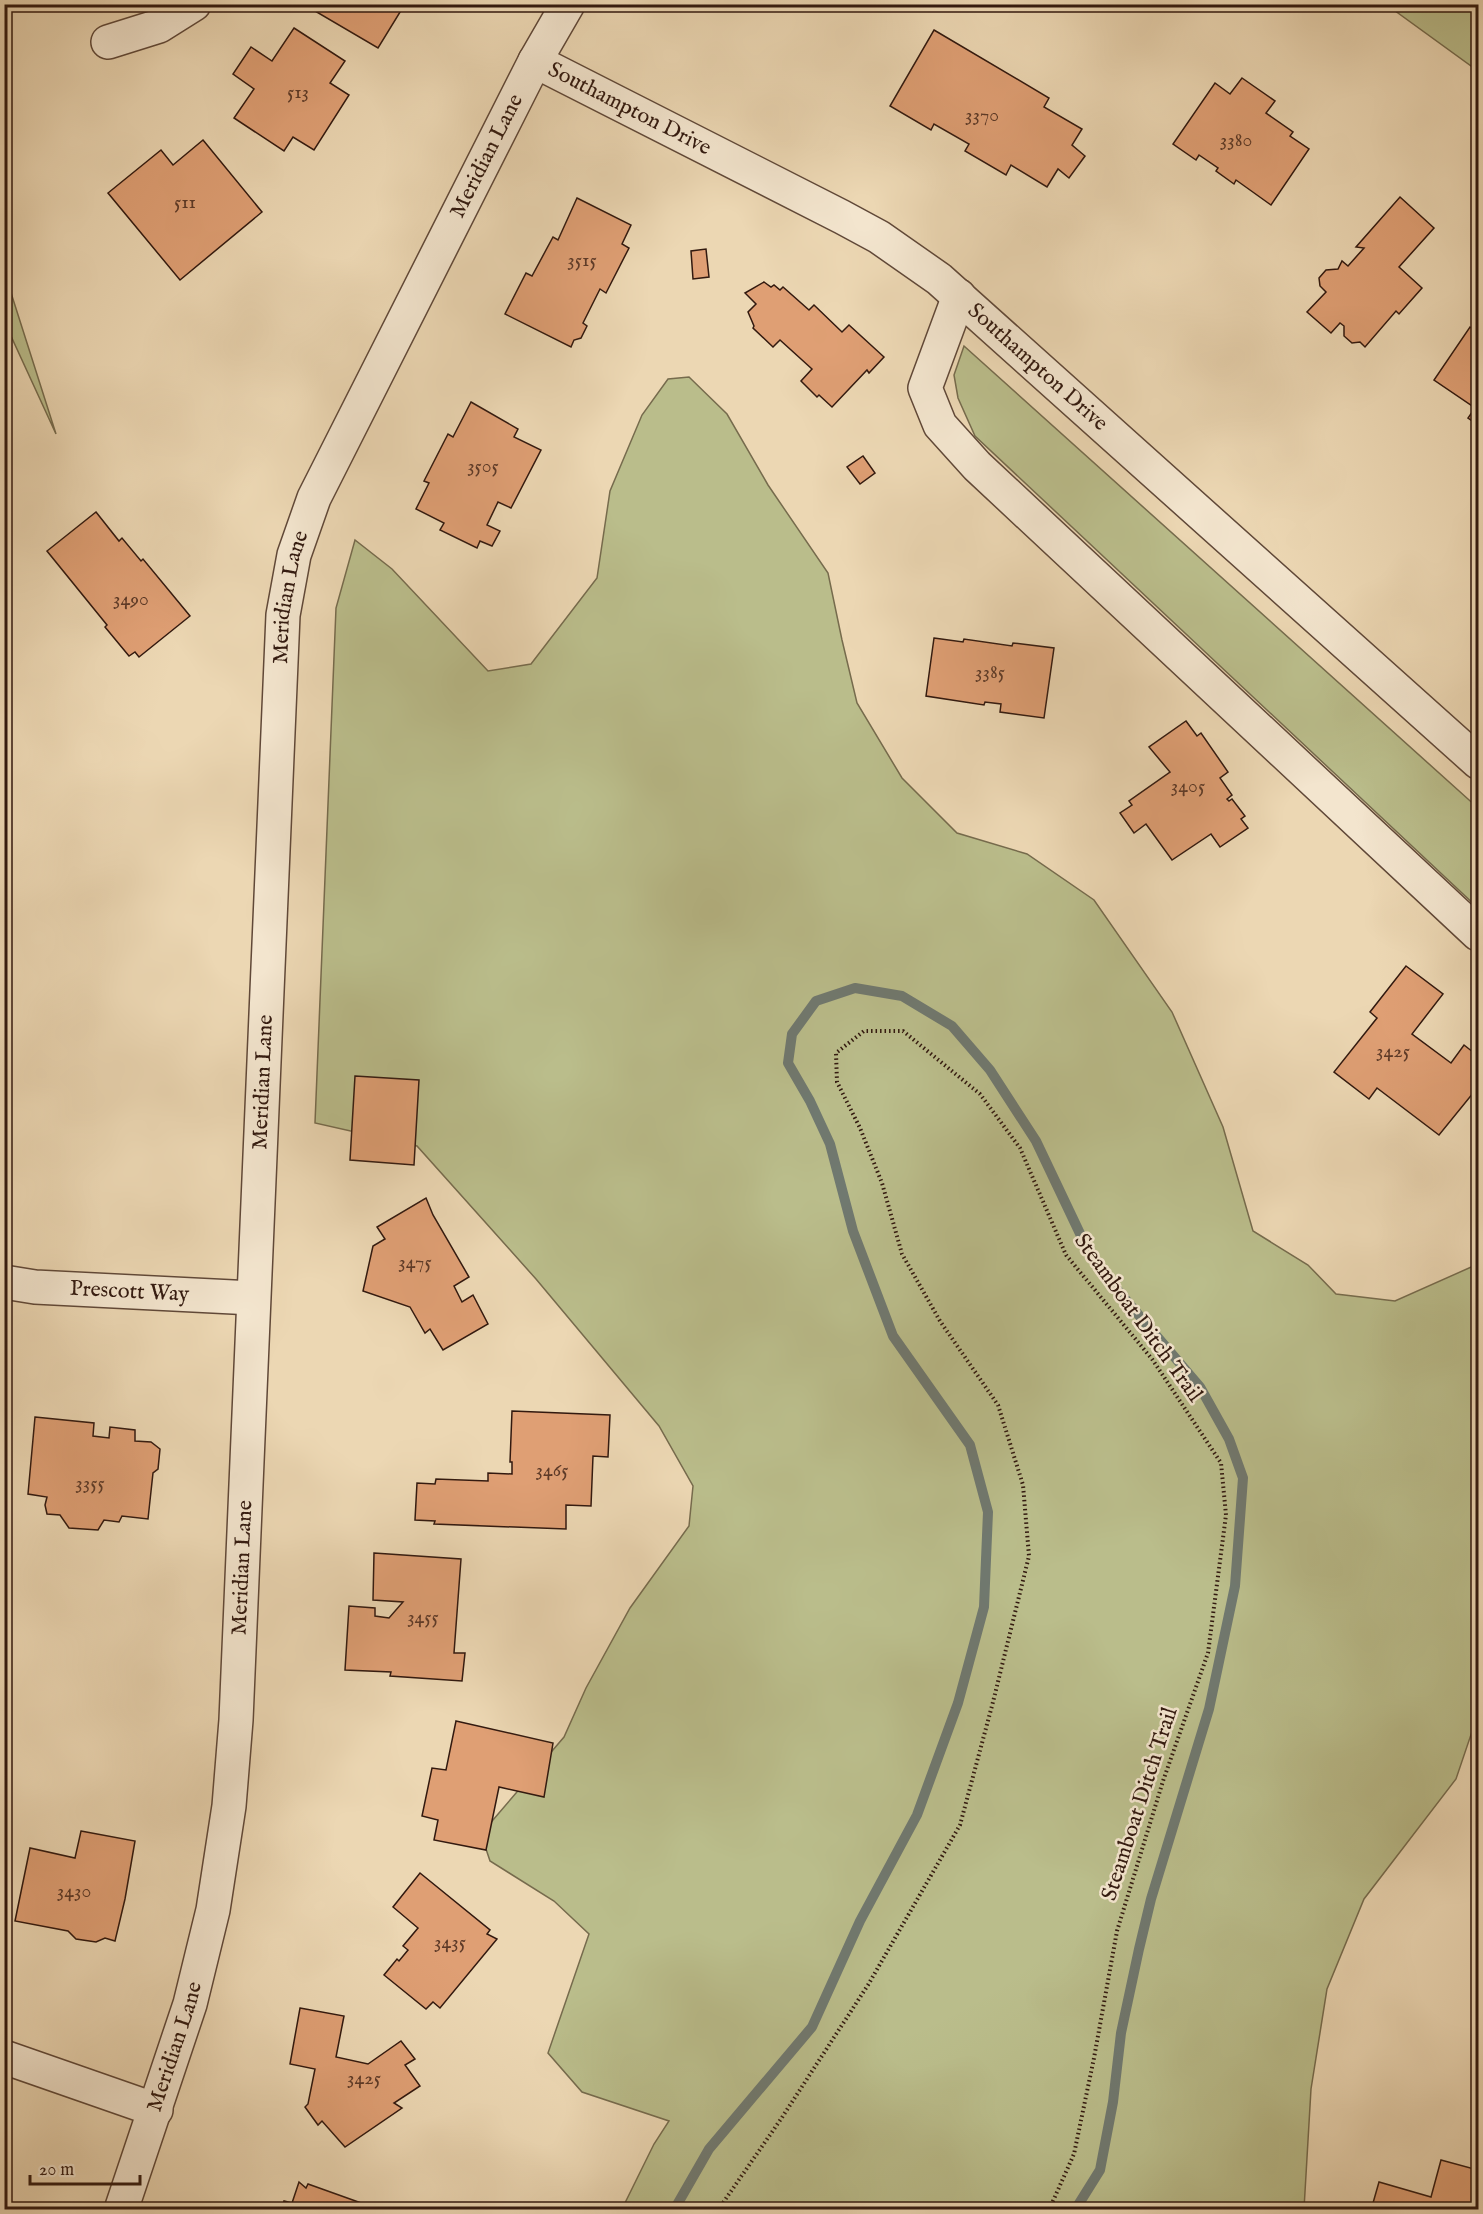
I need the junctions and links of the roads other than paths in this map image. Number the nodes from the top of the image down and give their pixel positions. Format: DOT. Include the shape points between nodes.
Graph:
graph roads {
  1 [pos="194,4"];
  2 [pos="568,4"];
  3 [pos="108,42"];
  4 [pos="535,61"];
  5 [pos="959,296"];
  6 [pos="1479,762"];
  7 [pos="1479,934"];
  8 [pos="4,1282"];
  9 [pos="254,1298"];
  10 [pos="4,2057"];
  11 [pos="156,2110"];
  12 [pos="121,2210"];
  1 -- 3 [label="street" via="159,26"];
  2 -- 4 [label="street, Meridian Lane"];
  4 -- 5 [label="street, Southampton Drive" via="879,237"];
  4 -- 9 [label="street, Meridian Lane" via="314,498 294,555 284,615"];
  5 -- 6 [label="street, Southampton Drive"];
  5 -- 7 [label="street" via="925,388 940,425 985,474"];
  8 -- 9 [label="street, Prescott Way" via="35,1287"];
  9 -- 11 [label="street, Meridian Lane" via="229,1806 213,1910 193,1994"];
  10 -- 11 [label="street"];
  11 -- 12 [label="street, Meridian Lane"];
}
